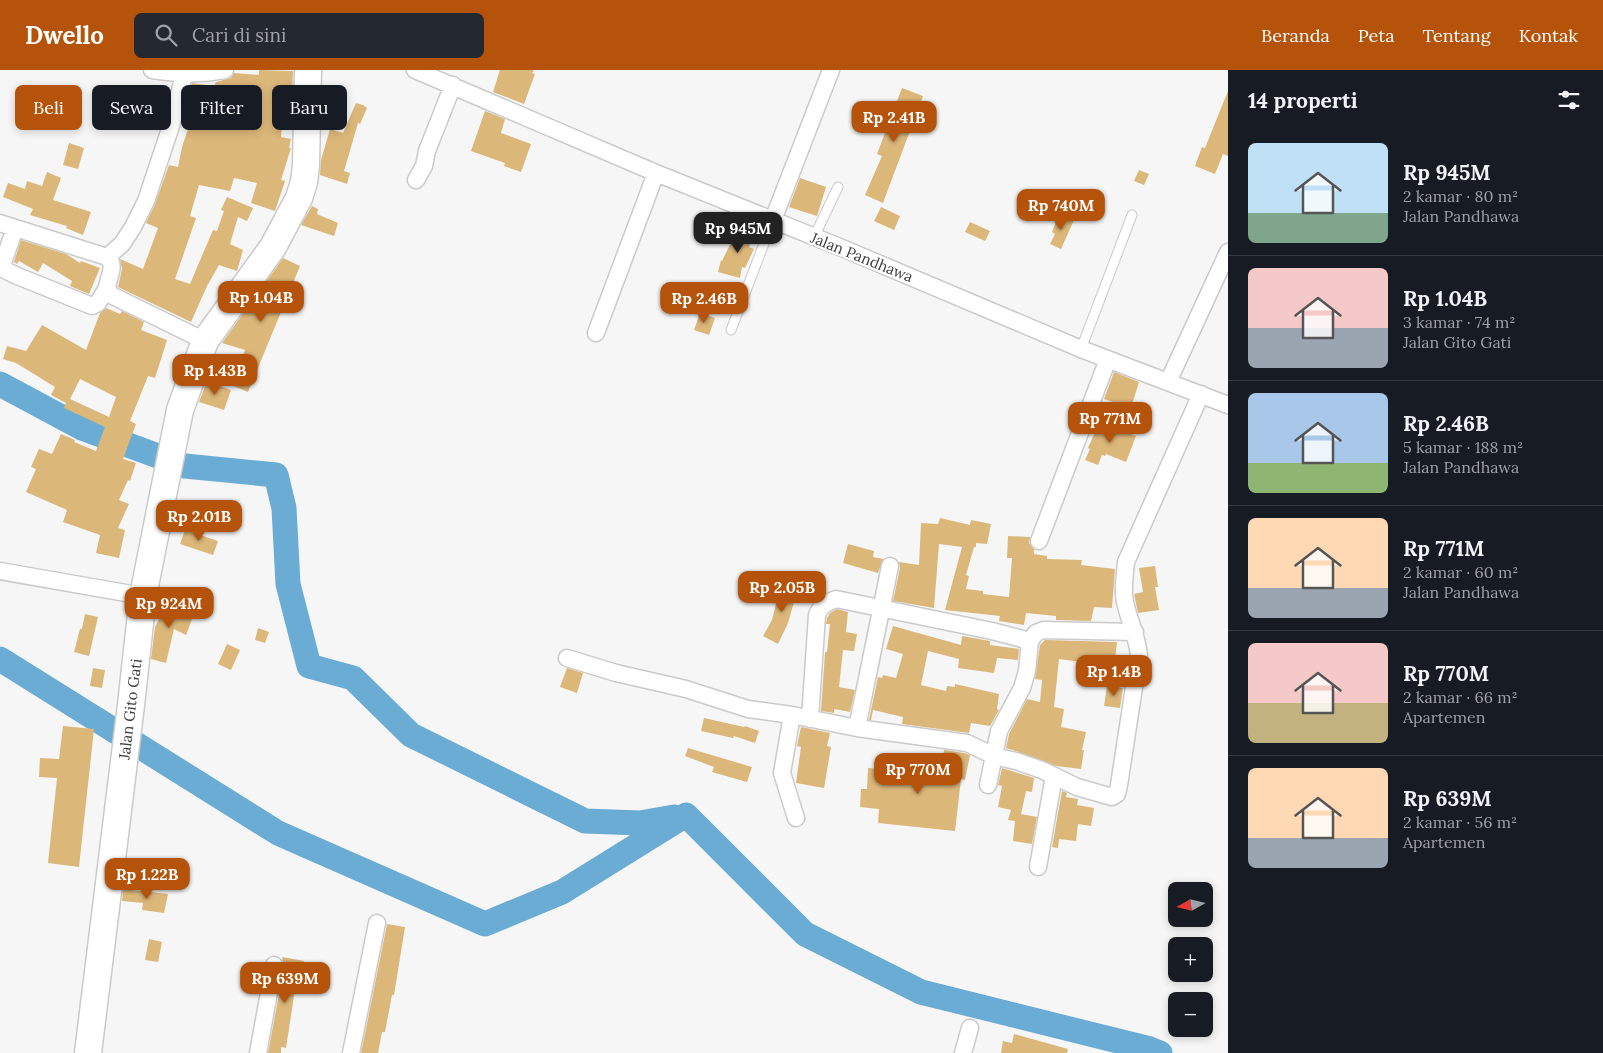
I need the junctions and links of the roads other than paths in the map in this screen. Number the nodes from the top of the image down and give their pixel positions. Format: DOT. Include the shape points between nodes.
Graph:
graph roads {
  1 [pos="152,70"];
  2 [pos="225,70"];
  3 [pos="308,70"];
  4 [pos="415,70"];
  5 [pos="831,70"];
  6 [pos="184,75"];
  7 [pos="453,85"];
  8 [pos="656,173"];
  9 [pos="416,180"];
  10 [pos="838,187"];
  11 [pos="1132,215"];
  12 [pos="773,220"];
  13 [pos="7,226"];
  14 [pos="814,237"];
  15 [pos="1228,252"];
  16 [pos="107,257"];
  17 [pos="107,288"];
  18 [pos="731,330"];
  19 [pos="596,332"];
  20 [pos="205,341"];
  21 [pos="1081,348"];
  22 [pos="1108,359"];
  23 [pos="1168,382"];
  24 [pos="1201,394"];
  25 [pos="1228,405"];
  26 [pos="1039,541"];
  27 [pos="890,566"];
  28 [pos="0,571"];
  29 [pos="143,596"];
  30 [pos="880,608"];
  31 [pos="1135,632"];
  32 [pos="1030,641"];
  33 [pos="567,658"];
  34 [pos="792,715"];
  35 [pos="810,719"];
  36 [pos="857,728"];
  37 [pos="994,756"];
  38 [pos="1054,776"];
  39 [pos="988,785"];
  40 [pos="796,818"];
  41 [pos="1038,867"];
  42 [pos="377,923"];
  43 [pos="274,965"];
  44 [pos="970,1028"];
  45 [pos="88,1053"];
  46 [pos="258,1053"];
  47 [pos="351,1053"];
  48 [pos="963,1053"];
  1 -- 6 [label="street"];
  2 -- 6 [label="street"];
  3 -- 20 [label="main road, Jalan Gito Gati" via="306,166 299,198 273,247"];
  4 -- 7 [label="street, Jalan Pandhawa"];
  5 -- 12 [label="street"];
  6 -- 16 [label="street" via="172,126 146,202 122,244"];
  7 -- 8 [label="street, Jalan Pandhawa"];
  7 -- 9 [label="street"];
  8 -- 12 [label="street, Jalan Pandhawa"];
  8 -- 19 [label="street"];
  10 -- 14 [label="lane"];
  11 -- 21 [label="lane"];
  12 -- 14 [label="street, Jalan Pandhawa"];
  12 -- 18 [label="lane"];
  13 -- 16 [label="street"];
  13 -- 17 [label="street" via="3,268 92,306 98,303"];
  14 -- 21 [label="street, Jalan Pandhawa"];
  15 -- 23 [label="street"];
  16 -- 17 [label="street" via="112,265"];
  17 -- 20 [label="street" via="111,296"];
  20 -- 29 [label="main road, Jalan Gito Gati" via="180,410"];
  21 -- 22 [label="street, Jalan Pandhawa"];
  22 -- 23 [label="street, Jalan Pandhawa"];
  22 -- 26 [label="street"];
  23 -- 24 [label="street, Jalan Pandhawa"];
  24 -- 25 [label="street, Jalan Pandhawa"];
  24 -- 31 [label="street" via="1126,562 1125,601"];
  27 -- 30 [label="street"];
  28 -- 29 [label="street"];
  29 -- 45 [label="main road, Jalan Gito Gati"];
  30 -- 32 [label="street"];
  30 -- 35 [label="street" via="836,599 820,608"];
  30 -- 36 [label="street"];
  31 -- 32 [label="street" via="1043,630"];
  31 -- 38 [label="street" via="1139,655 1117,794 1112,797 1100,794"];
  32 -- 37 [label="street" via="1022,688 999,731"];
  33 -- 34 [label="street" via="748,709"];
  34 -- 35 [label="street"];
  34 -- 40 [label="street" via="782,773"];
  35 -- 36 [label="street"];
  36 -- 37 [label="street" via="967,743"];
  37 -- 38 [label="street"];
  37 -- 39 [label="street"];
  38 -- 41 [label="street"];
  42 -- 47 [label="street"];
  43 -- 46 [label="street"];
  44 -- 48 [label="street"];
}
